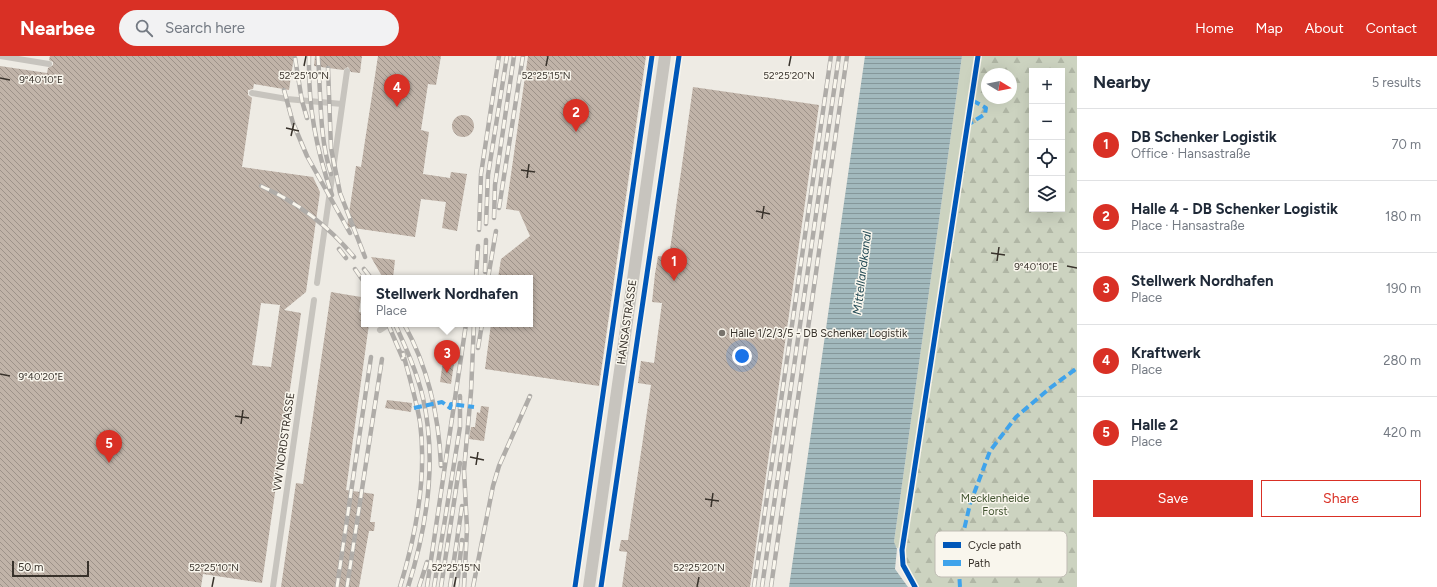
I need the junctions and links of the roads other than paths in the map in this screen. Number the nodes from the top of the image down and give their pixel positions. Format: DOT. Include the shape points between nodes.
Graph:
graph roads {
  1 [pos="0,56"];
  2 [pos="665,56"];
  3 [pos="49,64"];
  4 [pos="348,71"];
  5 [pos="252,93"];
  6 [pos="342,104"];
  7 [pos="317,283"];
  8 [pos="314,300"];
  9 [pos="384,327"];
  10 [pos="380,330"];
  11 [pos="273,587"];
  12 [pos="589,587"];
  1 -- 3 [label="lane"];
  2 -- 12 [label="street, HANSASTRASSE"];
  4 -- 6 [label="lane"];
  5 -- 6 [label="lane"];
  6 -- 7 [label="lane"];
  8 -- 11 [label="lane, VW NORDSTRASSE"];
  9 -- 10 [label="lane"];
}
